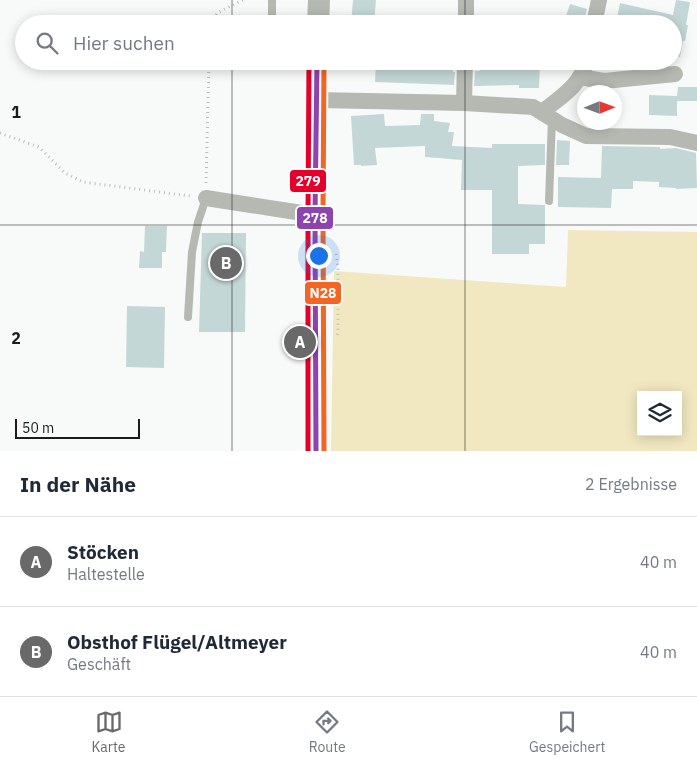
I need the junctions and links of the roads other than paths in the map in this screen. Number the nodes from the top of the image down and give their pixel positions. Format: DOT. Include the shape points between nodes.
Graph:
graph roads {
  1 [pos="272,0"];
  2 [pos="319,0"];
  3 [pos="466,0"];
  4 [pos="599,0"];
  5 [pos="272,15"];
  6 [pos="318,15"];
  7 [pos="466,15"];
  8 [pos="596,15"];
  9 [pos="318,70"];
  10 [pos="465,70"];
  11 [pos="584,70"];
  12 [pos="675,74"];
  13 [pos="580,77"];
  14 [pos="317,100"];
  15 [pos="464,103"];
  16 [pos="547,115"];
  17 [pos="697,143"];
  18 [pos="206,198"];
  19 [pos="549,201"];
  20 [pos="315,215"];
  21 [pos="188,317"];
  22 [pos="316,451"];
  1 -- 5 [label="lane"];
  2 -- 6 [label="main road"];
  3 -- 7 [label="street"];
  4 -- 8 [label="street"];
  9 -- 14 [label="main road"];
  10 -- 15 [label="street"];
  11 -- 13 [label="street"];
  12 -- 13 [label="street" via="604,81"];
  13 -- 16 [label="street"];
  14 -- 15 [label="street"];
  14 -- 20 [label="main road"];
  15 -- 16 [label="street" via="534,107"];
  16 -- 17 [label="street" via="586,136 670,137"];
  16 -- 19 [label="lane"];
  18 -- 20 [label="street"];
  18 -- 21 [label="lane" via="192,252"];
  20 -- 22 [label="main road"];
}
